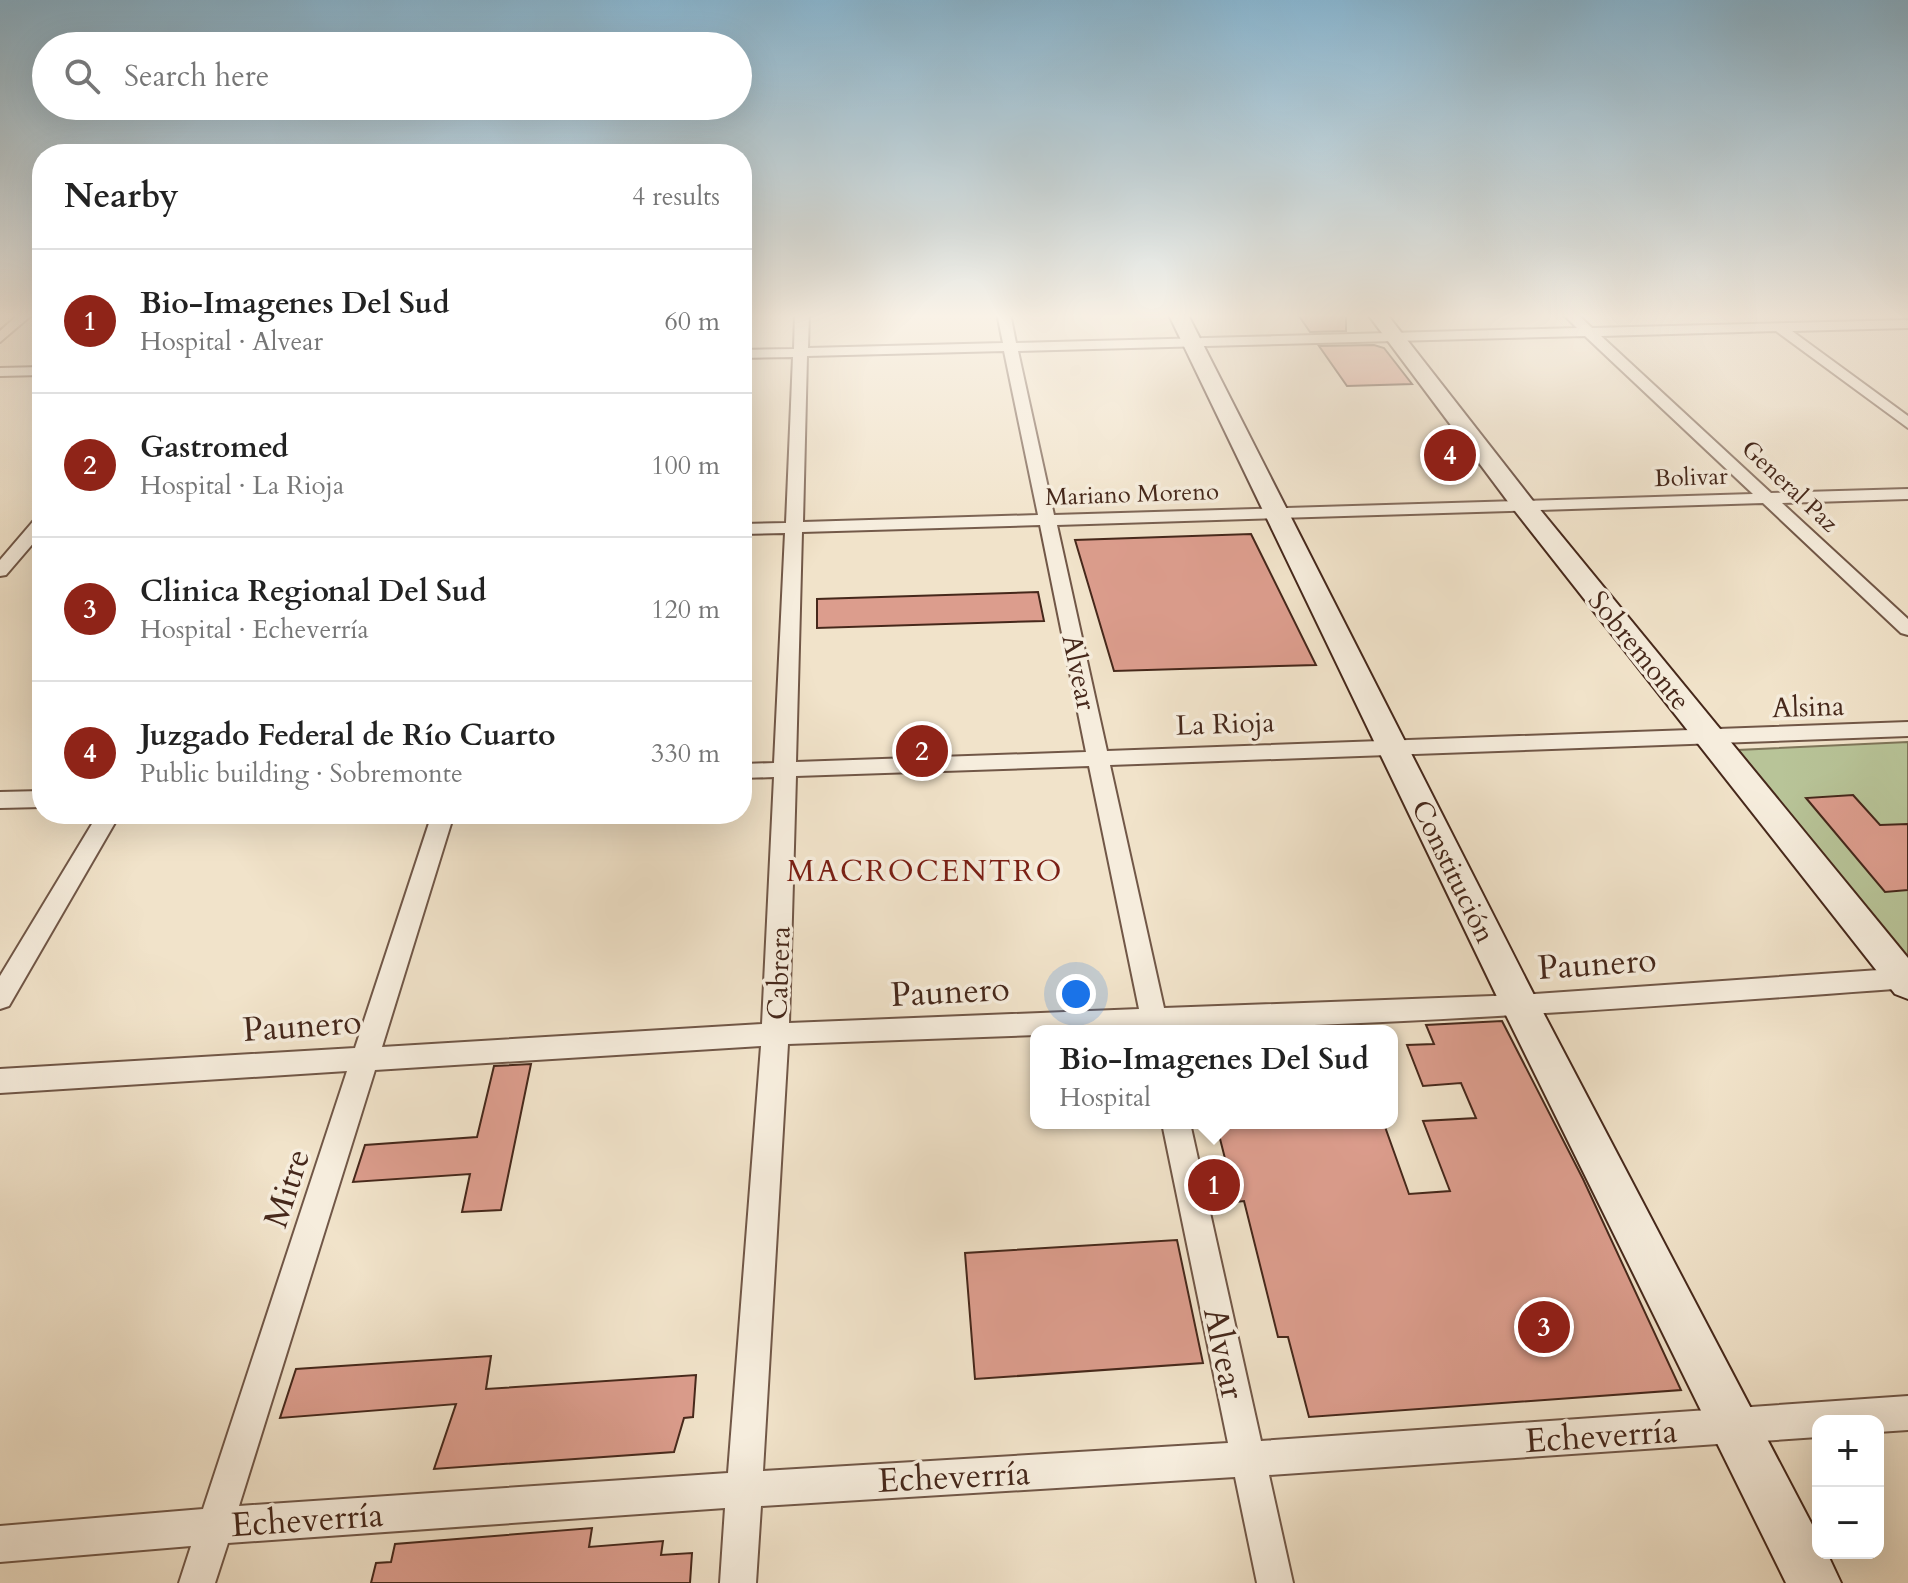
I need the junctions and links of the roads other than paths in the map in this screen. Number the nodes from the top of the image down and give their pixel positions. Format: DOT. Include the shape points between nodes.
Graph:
graph roads {
  1 [pos="798,387"];
  2 [pos="1019,387"];
  3 [pos="1213,387"];
  4 [pos="1432,387"];
  5 [pos="1647,387"];
  6 [pos="1859,387"];
  7 [pos="1908,423"];
  8 [pos="1908,494"];
  9 [pos="1768,498"];
  10 [pos="1524,506"];
  11 [pos="1278,514"];
  12 [pos="1048,521"];
  13 [pos="792,528"];
  14 [pos="752,529"];
  15 [pos="32,534"];
  16 [pos="32,547"];
  17 [pos="21,548"];
  18 [pos="0,549"];
  19 [pos="0,571"];
  20 [pos="1908,629"];
  21 [pos="1908,729"];
  22 [pos="1711,738"];
  23 [pos="1393,747"];
  24 [pos="1098,758"];
  25 [pos="787,770"];
  26 [pos="752,771"];
  27 [pos="32,799"];
  28 [pos="0,800"];
  29 [pos="103,824"];
  30 [pos="440,824"];
  31 [pos="1907,980"];
  32 [pos="0,999"];
  33 [pos="1520,1005"];
  34 [pos="1155,1024"];
  35 [pos="1117,1025"];
  36 [pos="1030,1027"];
  37 [pos="775,1034"];
  38 [pos="365,1057"];
  39 [pos="0,1081"];
  40 [pos="1177,1129"];
  41 [pos="1908,1413"];
  42 [pos="1735,1427"];
  43 [pos="1248,1459"];
  44 [pos="743,1488"];
  45 [pos="215,1526"];
  46 [pos="0,1544"];
  47 [pos="197,1583"];
  48 [pos="738,1583"];
  49 [pos="1275,1583"];
  50 [pos="1814,1583"];
  1 -- 13 [label="street, Cabrera"];
  2 -- 12 [label="street, Alvear"];
  3 -- 11 [label="main road, Constitución"];
  4 -- 10 [label="main road, Sobremonte"];
  5 -- 9 [label="street, General Paz"];
  6 -- 7 [label="street"];
  8 -- 9 [label="street, Bolivar"];
  9 -- 10 [label="street, Bolivar"];
  9 -- 20 [label="street, General Paz"];
  10 -- 11 [label="street, Mariano Moreno"];
  10 -- 22 [label="main road, Sobremonte"];
  11 -- 12 [label="street, Mariano Moreno"];
  11 -- 23 [label="main road, Constitución"];
  12 -- 13 [label="street, Mariano Moreno"];
  12 -- 24 [label="street, Alvear"];
  13 -- 14 [label="street, Mariano Moreno"];
  13 -- 25 [label="street, Cabrera"];
  15 -- 17 [label="street"];
  16 -- 17 [label="street"];
  17 -- 18 [label="street"];
  17 -- 19 [label="street"];
  21 -- 22 [label="street, Alsina"];
  22 -- 23 [label="street, La Rioja"];
  22 -- 31 [label="main road, Sobremonte"];
  23 -- 24 [label="street, La Rioja"];
  23 -- 33 [label="main road, Constitución"];
  24 -- 25 [label="street, La Rioja"];
  24 -- 34 [label="street, Alvear"];
  25 -- 26 [label="street, La Rioja"];
  25 -- 37 [label="street, Cabrera"];
  27 -- 28 [label="street"];
  29 -- 32 [label="street"];
  30 -- 38 [label="street, Mitre"];
  31 -- 33 [label="street, Paunero"];
  33 -- 34 [label="street, Paunero"];
  33 -- 42 [label="main road, Constitución"];
  34 -- 35 [label="street, Paunero"];
  36 -- 37 [label="street, Paunero"];
  37 -- 38 [label="street, Paunero"];
  37 -- 44 [label="street, Cabrera"];
  38 -- 39 [label="street, Paunero"];
  38 -- 45 [label="street, Mitre"];
  40 -- 43 [label="street, Alvear"];
  41 -- 42 [label="street, Echeverría"];
  42 -- 43 [label="street, Echeverría"];
  42 -- 50 [label="main road, Constitución"];
  43 -- 44 [label="street, Echeverría"];
  43 -- 49 [label="street, Alvear"];
  44 -- 45 [label="street, Echeverría"];
  44 -- 48 [label="street, Cabrera"];
  45 -- 46 [label="street, Echeverría"];
  45 -- 47 [label="street, Mitre"];
}
